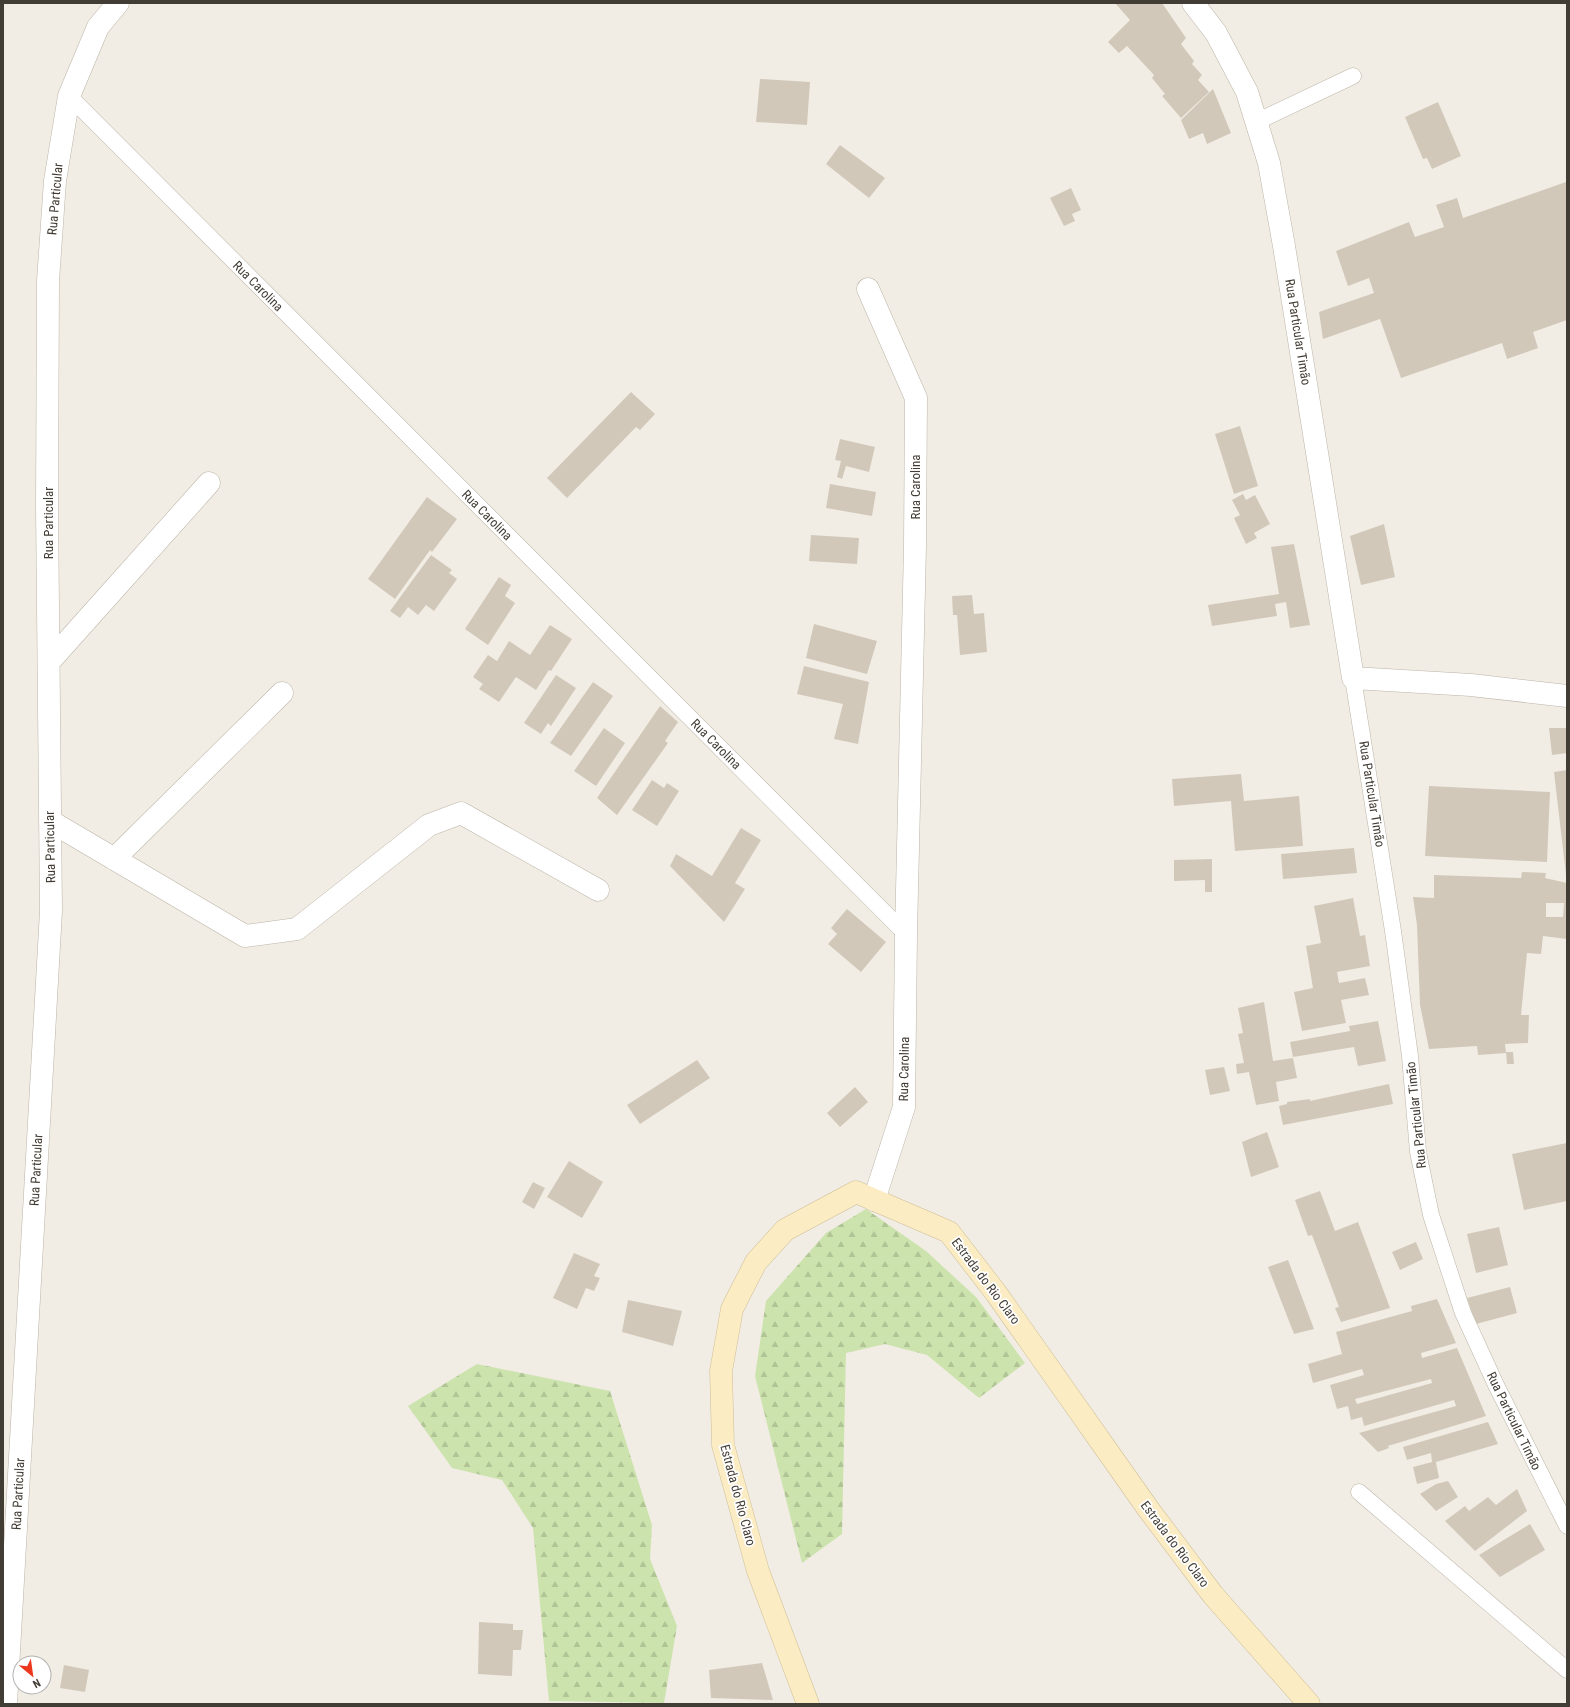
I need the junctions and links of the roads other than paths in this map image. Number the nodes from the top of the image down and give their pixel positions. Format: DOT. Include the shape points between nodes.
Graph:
graph roads {
  1 [pos="118,3"];
  2 [pos="1193,3"];
  3 [pos="1353,76"];
  4 [pos="69,96"];
  5 [pos="1256,122"];
  6 [pos="868,289"];
  7 [pos="209,484"];
  8 [pos="49,662"];
  9 [pos="1353,678"];
  10 [pos="282,693"];
  11 [pos="1567,696"];
  12 [pos="50,821"];
  13 [pos="114,859"];
  14 [pos="598,890"];
  15 [pos="906,934"];
  16 [pos="874,1200"];
  17 [pos="1359,1492"];
  18 [pos="1567,1526"];
  19 [pos="1567,1670"];
  20 [pos="6,1704"];
  21 [pos="808,1704"];
  22 [pos="1309,1704"];
  1 -- 4 [label="street, Rua Particular" via="98,27"];
  2 -- 5 [label="street, Rua Particular Timão" via="1219,39 1247,92"];
  3 -- 5 [label="lane"];
  4 -- 8 [label="street, Rua Particular" via="55,181 48,281"];
  4 -- 15 [label="lane, Rua Carolina"];
  5 -- 9 [label="street, Rua Particular Timão" via="1268,162 1284,246"];
  6 -- 15 [label="street, Rua Carolina" via="916,398"];
  7 -- 8 [label="street"];
  8 -- 12 [label="street, Rua Particular"];
  9 -- 11 [label="street" via="1471,685"];
  9 -- 18 [label="lane, Rua Particular Timão" via="1393,931 1410,1056 1418,1152 1431,1215 1463,1313"];
  10 -- 13 [label="street"];
  12 -- 13 [label="street"];
  12 -- 20 [label="street, Rua Particular" via="51,912"];
  13 -- 14 [label="street" via="245,936 297,929 429,825 461,813"];
  15 -- 16 [label="street, Rua Carolina" via="904,1106"];
  16 -- 21 [label="main road, Estrada do Rio Claro" via="856,1192 785,1230 756,1262 732,1309 720,1371 723,1445 758,1571"];
  16 -- 22 [label="main road, Estrada do Rio Claro" via="949,1232 996,1293 1208,1589"];
  17 -- 19 [label="lane"];
}
